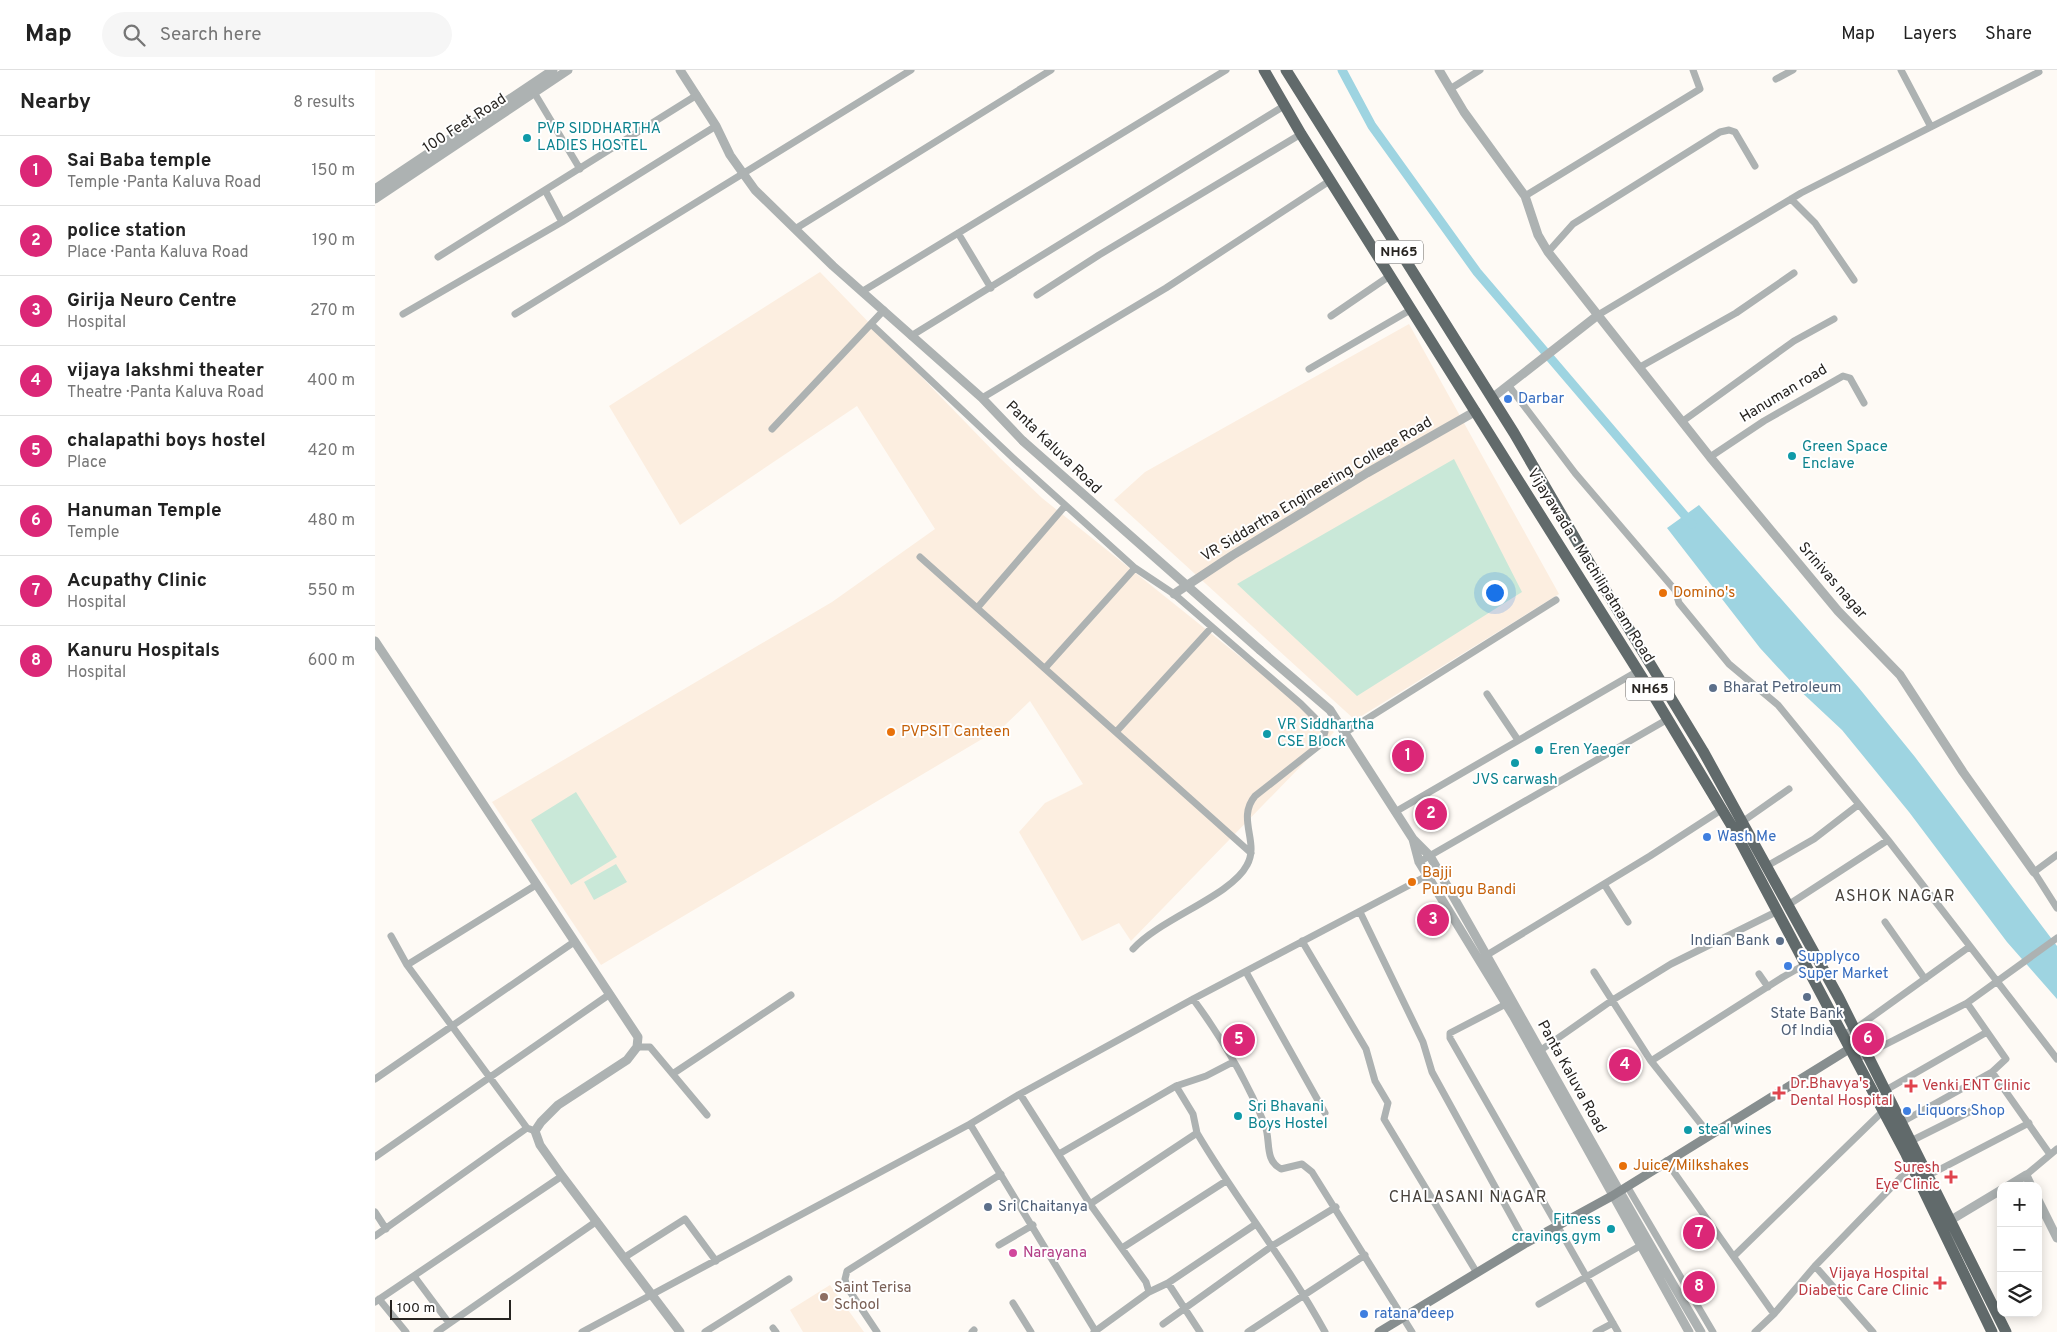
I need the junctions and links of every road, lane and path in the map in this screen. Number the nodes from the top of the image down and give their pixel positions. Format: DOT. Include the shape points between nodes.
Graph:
graph roads {
  1 [pos="553,70"];
  2 [pos="568,70"];
  3 [pos="680,70"];
  4 [pos="911,70"];
  5 [pos="1051,70"];
  6 [pos="1226,70"];
  7 [pos="1264,70"];
  8 [pos="1286,70"];
  9 [pos="1439,70"];
  10 [pos="1480,70"];
  11 [pos="1693,70"];
  12 [pos="1793,70"];
  13 [pos="1901,70"];
  14 [pos="2039,72"];
  15 [pos="1776,79"];
  16 [pos="1450,89"];
  17 [pos="535,94"];
  18 [pos="697,95"];
  19 [pos="1284,106"];
  20 [pos="716,126"];
  21 [pos="1931,127"];
  22 [pos="1301,134"];
  23 [pos="1755,166"];
  24 [pos="580,168"];
  25 [pos="742,174"];
  26 [pos="1331,180"];
  27 [pos="375,189"];
  28 [pos="545,190"];
  29 [pos="1525,196"];
  30 [pos="375,199"];
  31 [pos="1791,199"];
  32 [pos="562,222"];
  33 [pos="795,228"];
  34 [pos="958,233"];
  35 [pos="1548,252"];
  36 [pos="438,257"];
  37 [pos="1793,273"];
  38 [pos="1391,275"];
  39 [pos="1854,280"];
  40 [pos="991,288"];
  41 [pos="863,291"];
  42 [pos="1037,295"];
  43 [pos="1413,309"];
  44 [pos="884,310"];
  45 [pos="403,314"];
  46 [pos="515,314"];
  47 [pos="1598,314"];
  48 [pos="1331,316"];
  49 [pos="1834,319"];
  50 [pos="871,324"];
  51 [pos="911,336"];
  52 [pos="1640,366"];
  53 [pos="1309,369"];
  54 [pos="1509,386"];
  55 [pos="982,398"];
  56 [pos="1492,398"];
  57 [pos="1864,403"];
  58 [pos="1476,411"];
  59 [pos="1683,421"];
  60 [pos="771,429"];
  61 [pos="1709,457"];
  62 [pos="1065,506"];
  63 [pos="921,557"];
  64 [pos="1135,568"];
  65 [pos="1174,594"];
  66 [pos="1556,600"];
  67 [pos="979,607"];
  68 [pos="1211,628"];
  69 [pos="375,641"];
  70 [pos="1046,667"];
  71 [pos="1638,671"];
  72 [pos="1487,694"];
  73 [pos="1668,719"];
  74 [pos="1116,732"];
  75 [pos="1346,732"];
  76 [pos="1518,740"];
  77 [pos="1789,789"];
  78 [pos="1858,805"];
  79 [pos="1721,810"];
  80 [pos="1395,812"];
  81 [pos="1742,822"];
  82 [pos="1413,839"];
  83 [pos="1888,840"];
  84 [pos="1251,853"];
  85 [pos="2057,855"];
  86 [pos="1430,856"];
  87 [pos="1419,862"];
  88 [pos="1767,866"];
  89 [pos="1438,870"];
  90 [pos="2033,872"];
  91 [pos="1427,875"];
  92 [pos="536,884"];
  93 [pos="1604,884"];
  94 [pos="1783,908"];
  95 [pos="2057,908"];
  96 [pos="1360,912"];
  97 [pos="1628,922"];
  98 [pos="1885,922"];
  99 [pos="391,936"];
  100 [pos="2057,938"];
  101 [pos="1302,941"];
  102 [pos="574,942"];
  103 [pos="1969,947"];
  104 [pos="1133,949"];
  105 [pos="1487,955"];
  106 [pos="1806,964"];
  107 [pos="407,965"];
  108 [pos="1246,972"];
  109 [pos="1594,972"];
  110 [pos="1759,974"];
  111 [pos="1925,979"];
  112 [pos="1996,983"];
  113 [pos="1768,987"];
  114 [pos="610,994"];
  115 [pos="791,995"];
  116 [pos="1193,999"];
  117 [pos="1611,1001"];
  118 [pos="1967,1003"];
  119 [pos="1506,1004"];
  120 [pos="453,1026"];
  121 [pos="1855,1029"];
  122 [pos="1987,1032"];
  123 [pos="1842,1035"];
  124 [pos="1861,1042"];
  125 [pos="637,1047"];
  126 [pos="1849,1049"];
  127 [pos="1541,1050"];
  128 [pos="1867,1054"];
  129 [pos="2057,1059"];
  130 [pos="1855,1060"];
  131 [pos="1651,1061"];
  132 [pos="1233,1062"];
  133 [pos="1992,1072"];
  134 [pos="674,1073"];
  135 [pos="491,1078"];
  136 [pos="375,1079"];
  137 [pos="1176,1086"];
  138 [pos="1886,1090"];
  139 [pos="1020,1094"];
  140 [pos="1979,1107"];
  141 [pos="1883,1111"];
  142 [pos="1325,1113"];
  143 [pos="707,1115"];
  144 [pos="1902,1122"];
  145 [pos="2029,1123"];
  146 [pos="970,1124"];
  147 [pos="531,1129"];
  148 [pos="1197,1133"];
  149 [pos="1709,1134"];
  150 [pos="1911,1141"];
  151 [pos="2057,1148"];
  152 [pos="2049,1153"];
  153 [pos="1059,1154"];
  154 [pos="375,1157"];
  155 [pos="1666,1161"];
  156 [pos="1911,1166"];
  157 [pos="1001,1174"];
  158 [pos="1929,1175"];
  159 [pos="2025,1175"];
  160 [pos="562,1176"];
  161 [pos="1226,1181"];
  162 [pos="2014,1182"];
  163 [pos="2029,1182"];
  164 [pos="1627,1186"];
  165 [pos="1997,1192"];
  166 [pos="1615,1193"];
  167 [pos="1090,1204"];
  168 [pos="2042,1206"];
  169 [pos="1336,1207"];
  170 [pos="375,1212"];
  171 [pos="1951,1220"];
  172 [pos="597,1222"];
  173 [pos="1257,1224"];
  174 [pos="2054,1224"];
  175 [pos="1033,1225"];
  176 [pos="1557,1225"];
  177 [pos="386,1229"];
  178 [pos="375,1236"];
  179 [pos="2057,1238"];
  180 [pos="1527,1243"];
  181 [pos="999,1245"];
  182 [pos="1272,1246"];
  183 [pos="1640,1246"];
  184 [pos="1122,1248"];
  185 [pos="1365,1255"];
  186 [pos="1734,1256"];
  187 [pos="625,1257"];
  188 [pos="716,1261"];
  189 [pos="1815,1266"];
  190 [pos="1477,1273"];
  191 [pos="1587,1275"];
  192 [pos="414,1276"];
  193 [pos="789,1279"];
  194 [pos="1168,1283"];
  195 [pos="1149,1292"];
  196 [pos="1304,1293"];
  197 [pos="653,1295"];
  198 [pos="377,1300"];
  199 [pos="1013,1303"];
  200 [pos="1539,1304"];
  201 [pos="1186,1308"];
  202 [pos="1774,1314"];
  203 [pos="1404,1317"];
  204 [pos="449,1323"];
  205 [pos="1613,1323"];
  206 [pos="1163,1324"];
  207 [pos="406,1332"];
  208 [pos="437,1332"];
  209 [pos="582,1332"];
  210 [pos="680,1332"];
  211 [pos="705,1332"];
  212 [pos="877,1332"];
  213 [pos="1031,1332"];
  214 [pos="1095,1332"];
  215 [pos="1200,1332"];
  216 [pos="1248,1332"];
  217 [pos="1325,1332"];
  218 [pos="1379,1332"];
  219 [pos="1413,1332"];
  220 [pos="1596,1332"];
  221 [pos="1618,1332"];
  222 [pos="1689,1332"];
  223 [pos="1701,1332"];
  224 [pos="1713,1332"];
  225 [pos="1755,1332"];
  226 [pos="1873,1332"];
  227 [pos="1993,1332"];
  228 [pos="2006,1332"];
  1 -- 27 [label="street, 100 Feet Road"];
  2 -- 17 [label="street, 100 Feet Road"];
  3 -- 18 [label="street, Panta Kaluva Road"];
  4 -- 25 [label="street"];
  5 -- 33 [label="street"];
  6 -- 34 [label="street"];
  7 -- 19 [label="highway, Vijayawada - Machilipatnam Road / NH65"];
  8 -- 56 [label="highway, Vijayawada - Machilipatnam Road / NH65"];
  9 -- 16 [label="street, Srinivas nagar"];
  10 -- 16 [label="street"];
  11 -- 29 [label="street" via="1700,89"];
  12 -- 15 [label="street"];
  13 -- 21 [label="street"];
  14 -- 21 [label="street"];
  16 -- 29 [label="street, Srinivas nagar"];
  17 -- 24 [label="street"];
  17 -- 30 [label="street, 100 Feet Road"];
  18 -- 20 [label="street, Panta Kaluva Road"];
  18 -- 24 [label="street"];
  19 -- 22 [label="highway, Vijayawada - Machilipatnam Road / NH65"];
  19 -- 40 [label="street"];
  20 -- 25 [label="street, Panta Kaluva Road"];
  20 -- 32 [label="street"];
  21 -- 31 [label="street"];
  22 -- 26 [label="highway, Vijayawada - Machilipatnam Road / NH65"];
  22 -- 42 [label="street"];
  23 -- 35 [label="street" via="1735,132 1720,132 1573,224"];
  24 -- 28 [label="street"];
  25 -- 33 [label="street, Panta Kaluva Road"];
  25 -- 46 [label="street"];
  26 -- 38 [label="highway, Vijayawada - Machilipatnam Road / NH65"];
  26 -- 55 [label="street" via="1166,288"];
  28 -- 32 [label="street"];
  28 -- 36 [label="street"];
  29 -- 35 [label="street, Srinivas nagar" via="1537,235"];
  31 -- 39 [label="street" via="1815,223"];
  31 -- 47 [label="street"];
  32 -- 45 [label="street"];
  33 -- 41 [label="street, Panta Kaluva Road"];
  34 -- 40 [label="street"];
  34 -- 41 [label="street"];
  35 -- 47 [label="street, Srinivas nagar"];
  37 -- 52 [label="street" via="1736,313"];
  38 -- 43 [label="highway, Vijayawada - Machilipatnam Road / NH65"];
  38 -- 48 [label="street"];
  40 -- 51 [label="street"];
  41 -- 44 [label="street, Panta Kaluva Road"];
  43 -- 53 [label="street"];
  43 -- 58 [label="highway, Vijayawada - Machilipatnam Road / NH65"];
  44 -- 50 [label="street"];
  44 -- 51 [label="street, Panta Kaluva Road"];
  47 -- 52 [label="street, Srinivas nagar"];
  47 -- 54 [label="street"];
  49 -- 59 [label="street" via="1794,341"];
  50 -- 60 [label="street"];
  50 -- 62 [label="street"];
  51 -- 55 [label="street, Panta Kaluva Road"];
  52 -- 59 [label="street, Srinivas nagar"];
  54 -- 56 [label="street"];
  54 -- 78 [label="street" via="1575,473 1675,590 1679,603 1729,664 1777,705"];
  55 -- 75 [label="street, Panta Kaluva Road, bridge" via="1023,441 1330,710"];
  56 -- 81 [label="highway, Vijayawada - Machilipatnam Road / NH65"];
  57 -- 61 [label="street, Hanuman road" via="1850,378 1843,376"];
  58 -- 65 [label="street, VR Siddartha Engineering College Road" via="1350,484"];
  58 -- 71 [label="highway, Vijayawada - Machilipatnam Road / NH65"];
  59 -- 61 [label="street, Srinivas nagar"];
  61 -- 90 [label="street, Srinivas nagar" via="1838,611 1900,675"];
  62 -- 64 [label="street"];
  62 -- 67 [label="street"];
  63 -- 67 [label="street"];
  64 -- 65 [label="street"];
  64 -- 70 [label="street"];
  65 -- 68 [label="street"];
  66 -- 75 [label="street"];
  67 -- 70 [label="street"];
  68 -- 74 [label="street"];
  68 -- 84 [label="street" via="1301,704 1325,732 1321,744 1249,804"];
  69 -- 92 [label="street"];
  70 -- 74 [label="street"];
  71 -- 73 [label="highway, Vijayawada - Machilipatnam Road / NH65"];
  71 -- 76 [label="street"];
  72 -- 76 [label="street"];
  73 -- 79 [label="highway, Vijayawada - Machilipatnam Road / NH65"];
  73 -- 86 [label="street"];
  74 -- 84 [label="street"];
  75 -- 80 [label="street, Panta Kaluva Road"];
  76 -- 80 [label="street"];
  77 -- 81 [label="street"];
  78 -- 83 [label="street"];
  78 -- 88 [label="street" via="1814,838"];
  79 -- 93 [label="street"];
  79 -- 94 [label="highway, Vijayawada - Machilipatnam Road / NH65"];
  80 -- 82 [label="street, Panta Kaluva Road"];
  81 -- 88 [label="highway, Vijayawada - Machilipatnam Road / NH65"];
  82 -- 86 [label="street, Panta Kaluva Road"];
  82 -- 87 [label="street, Panta Kaluva Road"];
  83 -- 94 [label="street"];
  83 -- 103 [label="street"];
  84 -- 104 [label="street" via="1248,865 1229,885 1150,932"];
  85 -- 90 [label="street"];
  86 -- 87 [label="street"];
  86 -- 89 [label="street, Panta Kaluva Road"];
  87 -- 91 [label="street, Panta Kaluva Road"];
  88 -- 94 [label="highway, Vijayawada - Machilipatnam Road / NH65"];
  89 -- 91 [label="street"];
  89 -- 105 [label="street, Panta Kaluva Road"];
  90 -- 95 [label="street"];
  91 -- 96 [label="street"];
  91 -- 119 [label="street, Panta Kaluva Road"];
  92 -- 102 [label="street"];
  92 -- 107 [label="street"];
  93 -- 97 [label="street"];
  93 -- 105 [label="street"];
  94 -- 106 [label="highway, Vijayawada - Machilipatnam Road / NH65"];
  94 -- 117 [label="street" via="1671,964"];
  94 -- 121 [label="highway, Vijayawada - Machilipatnam Road / NH65"];
  96 -- 101 [label="street"];
  96 -- 180 [label="street" via="1423,1042 1432,1072"];
  98 -- 111 [label="street"];
  99 -- 107 [label="street"];
  100 -- 112 [label="street"];
  101 -- 108 [label="street"];
  101 -- 190 [label="street" via="1366,1049 1375,1081 1388,1104 1384,1119"];
  102 -- 114 [label="street"];
  102 -- 120 [label="street"];
  103 -- 111 [label="street"];
  103 -- 112 [label="street"];
  105 -- 127 [label="street, Panta Kaluva Road"];
  106 -- 113 [label="street"];
  106 -- 123 [label="highway, Vijayawada - Machilipatnam Road / NH65"];
  107 -- 120 [label="street"];
  108 -- 116 [label="street"];
  108 -- 142 [label="street"];
  109 -- 117 [label="street"];
  110 -- 113 [label="street"];
  111 -- 121 [label="street"];
  112 -- 118 [label="street"];
  112 -- 129 [label="street"];
  113 -- 131 [label="street"];
  114 -- 125 [label="street" via="638,1037"];
  114 -- 135 [label="street"];
  115 -- 134 [label="street"];
  116 -- 132 [label="street"];
  116 -- 139 [label="street"];
  117 -- 127 [label="street"];
  117 -- 131 [label="street"];
  118 -- 122 [label="street"];
  118 -- 128 [label="street"];
  119 -- 166 [label="street, Panta Kaluva Road"];
  119 -- 176 [label="street" via="1458,1028 1449,1036"];
  120 -- 135 [label="street"];
  120 -- 136 [label="street"];
  121 -- 123 [label="street"];
  121 -- 124 [label="highway, Vijayawada - Machilipatnam Road / NH65"];
  122 -- 133 [label="street" via="2006,1058"];
  122 -- 138 [label="street"];
  123 -- 126 [label="highway, Vijayawada - Machilipatnam Road / NH65"];
  124 -- 126 [label="main road"];
  124 -- 128 [label="highway, Vijayawada - Machilipatnam Road / NH65"];
  125 -- 134 [label="street" via="650,1047"];
  125 -- 147 [label="street" via="627,1060 558,1105"];
  126 -- 130 [label="highway, Vijayawada - Machilipatnam Road / NH65"];
  126 -- 149 [label="main road"];
  127 -- 166 [label="street, Panta Kaluva Road"];
  128 -- 130 [label="street"];
  128 -- 138 [label="highway, Vijayawada - Machilipatnam Road / NH65"];
  130 -- 141 [label="highway, Vijayawada - Machilipatnam Road / NH65"];
  131 -- 149 [label="street"];
  132 -- 137 [label="street"];
  132 -- 169 [label="street" via="1265,1126 1269,1157 1281,1169 1302,1164 1308,1167"];
  133 -- 144 [label="street"];
  133 -- 145 [label="street"];
  134 -- 143 [label="street"];
  135 -- 147 [label="street"];
  135 -- 154 [label="street"];
  137 -- 148 [label="street" via="1193,1114"];
  137 -- 153 [label="street"];
  138 -- 144 [label="highway, Vijayawada - Machilipatnam Road / NH65"];
  139 -- 146 [label="street"];
  139 -- 153 [label="street"];
  140 -- 150 [label="street"];
  141 -- 156 [label="highway, Vijayawada - Machilipatnam Road / NH65"];
  141 -- 186 [label="street"];
  144 -- 150 [label="highway, Vijayawada - Machilipatnam Road / NH65"];
  145 -- 152 [label="street"];
  145 -- 158 [label="street"];
  146 -- 157 [label="street"];
  146 -- 188 [label="street"];
  147 -- 160 [label="street"];
  147 -- 177 [label="street"];
  148 -- 161 [label="street"];
  148 -- 167 [label="street"];
  149 -- 155 [label="main road"];
  150 -- 158 [label="highway, Vijayawada - Machilipatnam Road / NH65"];
  151 -- 152 [label="street"];
  152 -- 159 [label="street"];
  153 -- 167 [label="street"];
  155 -- 164 [label="main road"];
  155 -- 186 [label="street"];
  156 -- 189 [label="street"];
  156 -- 227 [label="highway, Vijayawada - Machilipatnam Road / NH65"];
  157 -- 175 [label="street"];
  157 -- 212 [label="street" via="847,1270 847,1286"];
  158 -- 171 [label="highway, Vijayawada - Machilipatnam Road / NH65"];
  159 -- 162 [label="street"];
  159 -- 163 [label="street"];
  160 -- 172 [label="street"];
  160 -- 192 [label="street"];
  161 -- 173 [label="street"];
  161 -- 184 [label="street"];
  164 -- 166 [label="main road"];
  164 -- 224 [label="street"];
  165 -- 171 [label="street"];
  166 -- 176 [label="main road"];
  166 -- 183 [label="street, Panta Kaluva Road"];
  166 -- 223 [label="street, Panta Kaluva Road"];
  167 -- 184 [label="street"];
  168 -- 174 [label="street"];
  169 -- 182 [label="street"];
  169 -- 185 [label="street"];
  170 -- 177 [label="street"];
  171 -- 228 [label="highway, Vijayawada - Machilipatnam Road / NH65"];
  172 -- 187 [label="street"];
  172 -- 204 [label="street"];
  173 -- 182 [label="street"];
  173 -- 194 [label="street"];
  174 -- 179 [label="street"];
  175 -- 181 [label="street"];
  175 -- 214 [label="street"];
  176 -- 180 [label="main road"];
  176 -- 191 [label="street"];
  177 -- 178 [label="street"];
  180 -- 190 [label="main road"];
  182 -- 196 [label="street"];
  182 -- 201 [label="street"];
  183 -- 191 [label="street"];
  183 -- 222 [label="street, Panta Kaluva Road"];
  184 -- 195 [label="street" via="1146,1282"];
  185 -- 196 [label="street"];
  185 -- 203 [label="street"];
  186 -- 202 [label="street"];
  187 -- 188 [label="street" via="685,1218"];
  187 -- 197 [label="street"];
  188 -- 197 [label="street"];
  189 -- 202 [label="street"];
  189 -- 226 [label="street"];
  190 -- 203 [label="main road"];
  191 -- 200 [label="street"];
  191 -- 205 [label="street"];
  192 -- 198 [label="street"];
  192 -- 204 [label="street"];
  193 -- 211 [label="street"];
  194 -- 195 [label="street"];
  194 -- 201 [label="street"];
  195 -- 214 [label="street"];
  196 -- 216 [label="street"];
  196 -- 217 [label="street"];
  197 -- 209 [label="street"];
  197 -- 210 [label="street"];
  198 -- 207 [label="street"];
  199 -- 213 [label="street"];
  201 -- 206 [label="street"];
  201 -- 215 [label="street"];
  202 -- 225 [label="street"];
  203 -- 218 [label="main road"];
  203 -- 219 [label="street"];
  204 -- 208 [label="street"];
  205 -- 220 [label="street"];
  205 -- 221 [label="street"];
}
